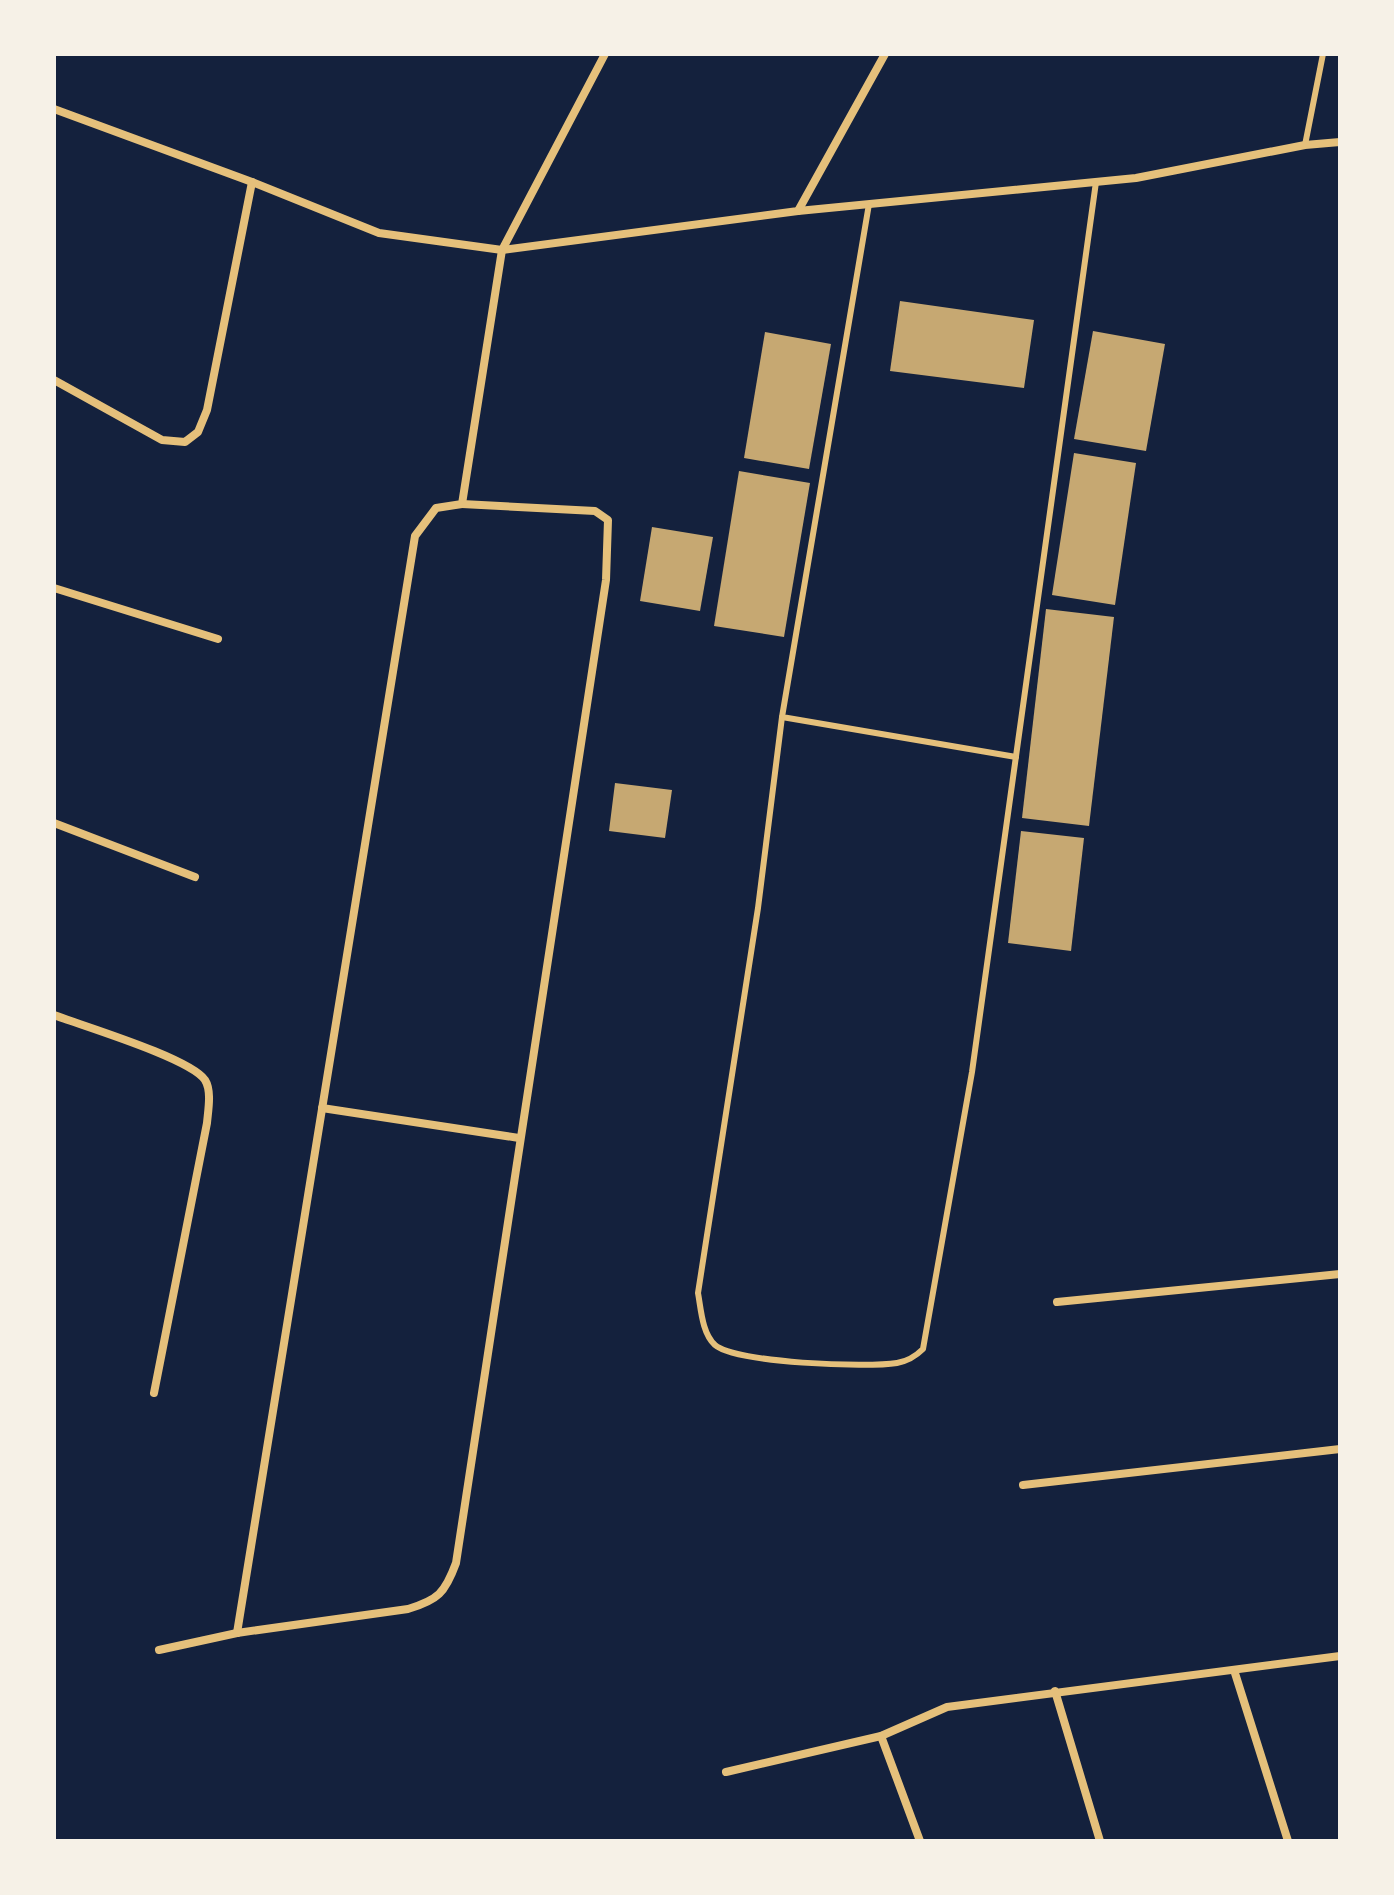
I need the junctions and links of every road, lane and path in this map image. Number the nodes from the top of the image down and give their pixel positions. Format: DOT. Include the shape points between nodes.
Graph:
graph roads {
  1 [pos="605,54"];
  2 [pos="885,54"];
  3 [pos="1323,54"];
  4 [pos="54,109"];
  5 [pos="1340,142"];
  6 [pos="1305,145"];
  7 [pos="252,182"];
  8 [pos="1096,182"];
  9 [pos="869,204"];
  10 [pos="798,211"];
  11 [pos="502,250"];
  12 [pos="54,380"];
  13 [pos="462,504"];
  14 [pos="54,588"];
  15 [pos="218,639"];
  16 [pos="782,717"];
  17 [pos="1016,757"];
  18 [pos="54,823"];
  19 [pos="195,877"];
  20 [pos="54,1015"];
  21 [pos="322,1108"];
  22 [pos="519,1138"];
  23 [pos="1340,1274"];
  24 [pos="1057,1302"];
  25 [pos="154,1393"];
  26 [pos="1340,1449"];
  27 [pos="1023,1485"];
  28 [pos="237,1633"];
  29 [pos="159,1650"];
  30 [pos="1340,1656"];
  31 [pos="1234,1670"];
  32 [pos="1055,1691"];
  33 [pos="881,1736"];
  34 [pos="726,1772"];
  35 [pos="920,1841"];
  36 [pos="1100,1841"];
  37 [pos="1288,1841"];
  1 -- 11 [label="street"];
  2 -- 10 [label="street"];
  3 -- 6 [label="lane"];
  4 -- 7 [label="street"];
  5 -- 6 [label="street"];
  6 -- 8 [label="street"];
  7 -- 11 [label="street" via="379,233"];
  7 -- 12 [label="street" via="207,410 198,432 185,442 162,440"];
  8 -- 9 [label="street"];
  8 -- 17 [label="lane"];
  9 -- 10 [label="street"];
  9 -- 16 [label="lane"];
  10 -- 11 [label="street"];
  11 -- 13 [label="street"];
  13 -- 21 [label="street" via="436,508 415,536"];
  13 -- 22 [label="street" via="595,511 608,520 606,580"];
  14 -- 15 [label="street"];
  16 -- 17 [label="lane"];
  16 -- 17 [label="lane" via="698,1293 707,1334 716,1346 737,1355 786,1362 896,1364 923,1349 972,1072"];
  18 -- 19 [label="street"];
  20 -- 25 [label="street" via="185,1064 204,1079 208,1090 207,1123"];
  21 -- 22 [label="street"];
  21 -- 28 [label="street"];
  22 -- 28 [label="street" via="449,1582 434,1601 408,1609"];
  23 -- 24 [label="street"];
  26 -- 27 [label="street"];
  28 -- 29 [label="street"];
  30 -- 31 [label="street"];
  31 -- 32 [label="street"];
  31 -- 37 [label="street"];
  32 -- 33 [label="street" via="947,1707"];
  32 -- 36 [label="street"];
  33 -- 34 [label="street"];
  33 -- 35 [label="street"];
}
